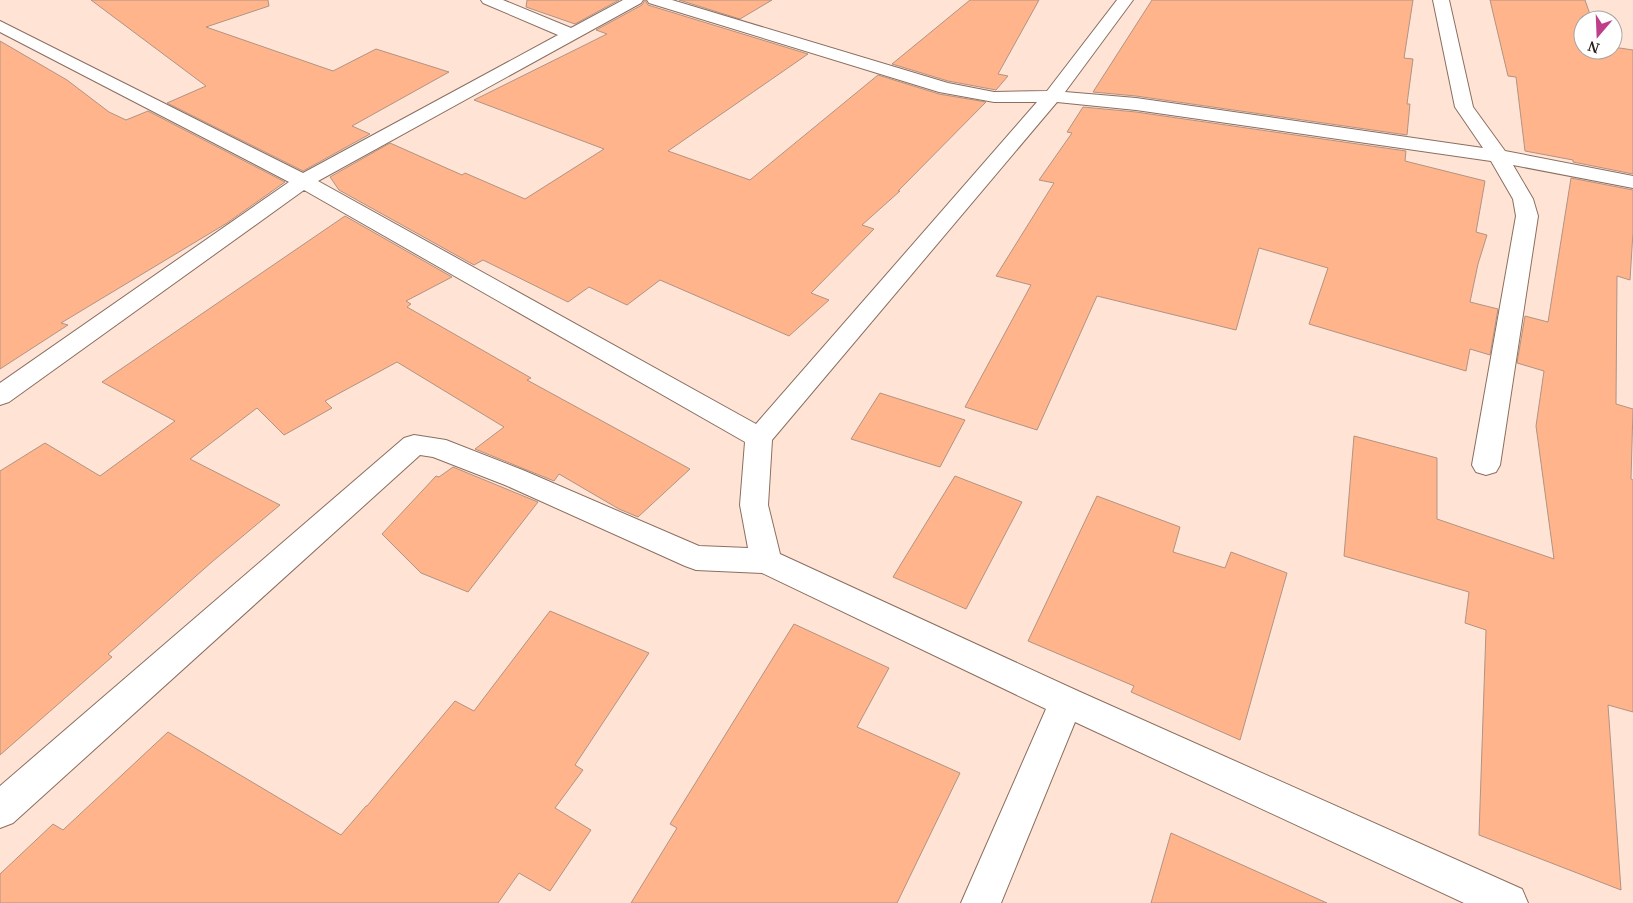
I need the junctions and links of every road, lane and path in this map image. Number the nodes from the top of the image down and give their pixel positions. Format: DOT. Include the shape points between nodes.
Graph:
graph roads {
  1 [pos="489,0"];
  2 [pos="635,0"];
  3 [pos="655,0"];
  4 [pos="1125,0"];
  5 [pos="1441,0"];
  6 [pos="0,26"];
  7 [pos="570,34"];
  8 [pos="1052,96"];
  9 [pos="1498,156"];
  10 [pos="303,181"];
  11 [pos="1633,182"];
  12 [pos="0,396"];
  13 [pos="759,438"];
  14 [pos="1486,466"];
  15 [pos="766,561"];
  16 [pos="1066,702"];
  17 [pos="0,810"];
  18 [pos="981,903"];
  19 [pos="1508,903"];
  1 -- 7 [label="street"];
  2 -- 7 [label="street"];
  3 -- 8 [label="street" via="945,88 994,97"];
  4 -- 8 [label="street"];
  5 -- 9 [label="street" via="1464,107"];
  6 -- 10 [label="street"];
  7 -- 10 [label="street"];
  8 -- 9 [label="street" via="1136,104"];
  8 -- 13 [label="street"];
  9 -- 11 [label="street"];
  9 -- 14 [label="street" via="1523,199 1527,216"];
  10 -- 12 [label="street"];
  10 -- 13 [label="street"];
  13 -- 15 [label="street" via="754,505"];
  15 -- 16 [label="street"];
  15 -- 17 [label="street" via="696,558 515,478 436,447 414,445"];
  16 -- 18 [label="street"];
  16 -- 19 [label="street"];
}
